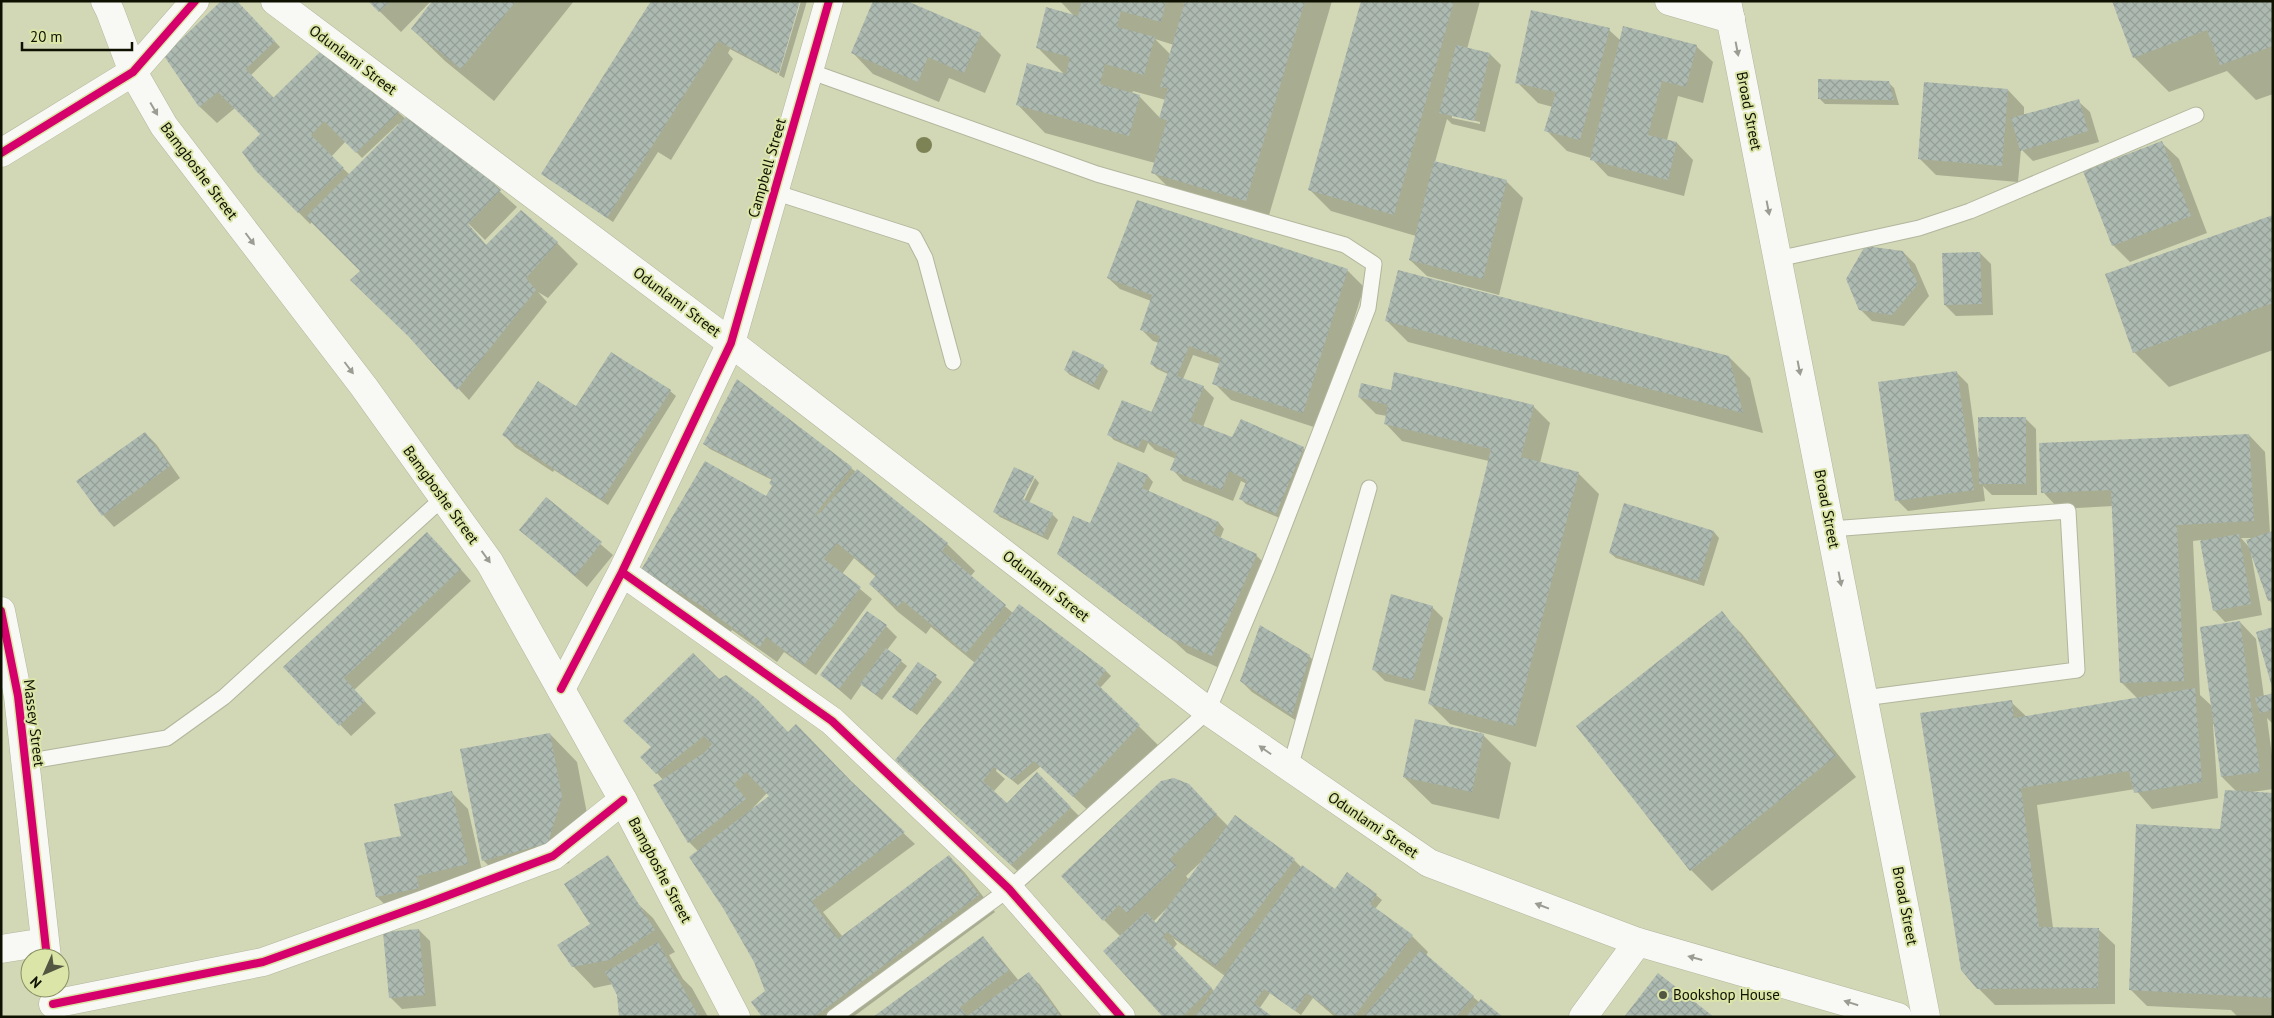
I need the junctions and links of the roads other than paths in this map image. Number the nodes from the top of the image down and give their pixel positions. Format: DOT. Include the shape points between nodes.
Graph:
graph roads {
  1 [pos="104,1"];
  2 [pos="195,1"];
  3 [pos="275,1"];
  4 [pos="829,1"];
  5 [pos="1670,1"];
  6 [pos="1729,10"];
  7 [pos="809,71"];
  8 [pos="133,72"];
  9 [pos="2196,115"];
  10 [pos="1,153"];
  11 [pos="774,192"];
  12 [pos="1778,259"];
  13 [pos="731,342"];
  14 [pos="953,362"];
  15 [pos="1369,488"];
  16 [pos="443,498"];
  17 [pos="1831,529"];
  18 [pos="622,572"];
  19 [pos="1,611"];
  20 [pos="561,689"];
  21 [pos="1864,698"];
  22 [pos="1208,711"];
  23 [pos="25,762"];
  24 [pos="1290,768"];
  25 [pos="623,800"];
  26 [pos="1009,889"];
  27 [pos="1638,942"];
  28 [pos="1,948"];
  29 [pos="46,948"];
  30 [pos="20,949"];
  31 [pos="53,1003"];
  32 [pos="736,1017"];
  33 [pos="834,1017"];
  34 [pos="1121,1017"];
  35 [pos="1583,1017"];
  36 [pos="1898,1017"];
  37 [pos="1926,1017"];
  1 -- 8 [label="main road, Bamgboshe Street"];
  2 -- 8 [label="main road"];
  3 -- 13 [label="main road, Odunlami Street"];
  4 -- 7 [label="main road, Campbell Street"];
  5 -- 6 [label="main road"];
  6 -- 12 [label="main road, Broad Street, one-way"];
  7 -- 11 [label="main road, Campbell Street"];
  7 -- 22 [label="lane" via="1097,174 1345,245 1374,264 1368,308 1268,567"];
  8 -- 10 [label="main road"];
  8 -- 16 [label="main road, Bamgboshe Street, one-way" via="164,126 358,380"];
  9 -- 12 [label="lane" via="1970,211 1919,228"];
  11 -- 13 [label="main road, Campbell Street"];
  11 -- 14 [label="lane" via="914,237 925,258"];
  12 -- 17 [label="main road, Broad Street, one-way"];
  13 -- 18 [label="main road, Campbell Street"];
  13 -- 22 [label="main road, Odunlami Street"];
  15 -- 24 [label="lane"];
  16 -- 20 [label="main road, Bamgboshe Street, one-way" via="490,563"];
  16 -- 23 [label="lane" via="224,697 167,738"];
  17 -- 21 [label="main road, Broad Street, one-way"];
  17 -- 21 [label="lane" via="2068,511 2077,670"];
  18 -- 20 [label="main road, Campbell Street"];
  18 -- 26 [label="main road" via="832,721"];
  19 -- 23 [label="main road, Massey Street" via="18,696"];
  20 -- 25 [label="main road, Bamgboshe Street"];
  21 -- 37 [label="main road, Broad Street"];
  24 -- 22 [label="main road, Odunlami Street, one-way"];
  22 -- 26 [label="lane"];
  23 -- 29 [label="main road, Massey Street"];
  27 -- 24 [label="main road, Odunlami Street, one-way" via="1429,863"];
  25 -- 31 [label="main road" via="553,856 362,927 262,962"];
  25 -- 32 [label="main road, Bamgboshe Street"];
  26 -- 33 [label="lane"];
  26 -- 34 [label="main road"];
  27 -- 35 [label="main road"];
  36 -- 27 [label="main road, Odunlami Street, one-way"];
  28 -- 30 [label="main road"];
}
